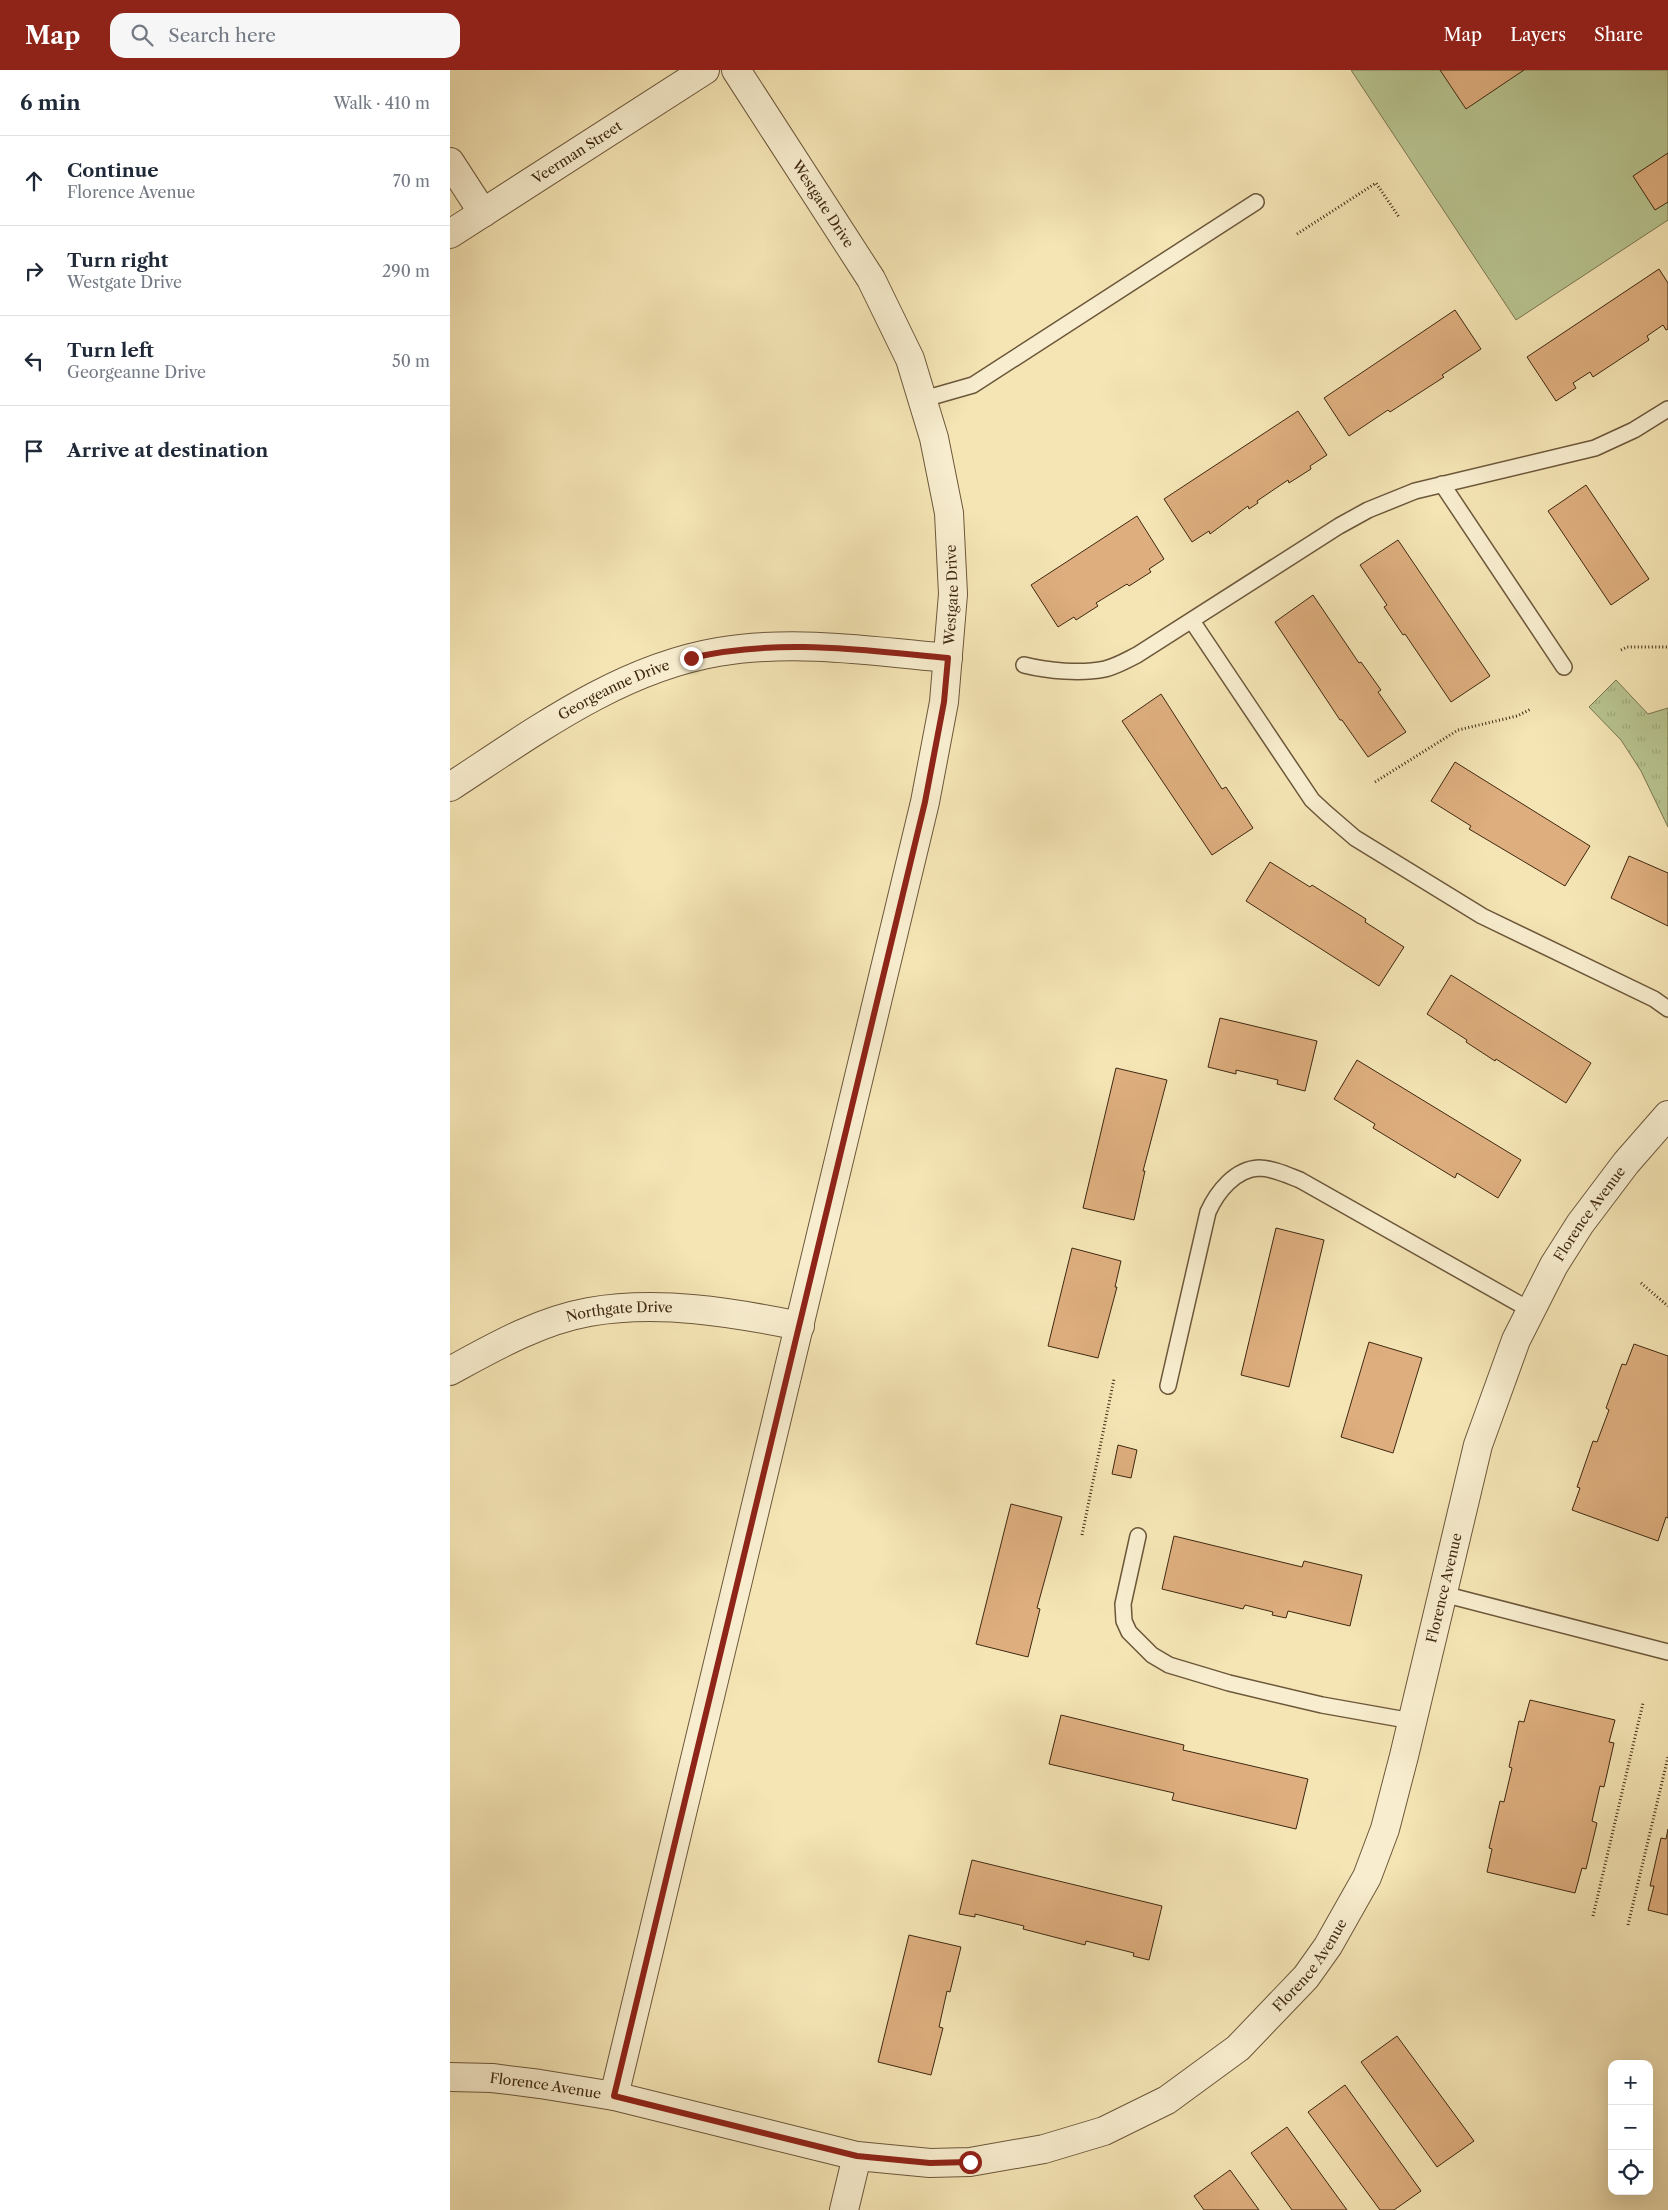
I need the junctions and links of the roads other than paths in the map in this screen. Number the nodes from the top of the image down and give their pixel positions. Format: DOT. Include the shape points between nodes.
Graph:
graph roads {
  1 [pos="705,70"];
  2 [pos="736,70"];
  3 [pos="450,162"];
  4 [pos="1256,202"];
  5 [pos="483,213"];
  6 [pos="450,234"];
  7 [pos="924,399"];
  8 [pos="1668,408"];
  9 [pos="1442,484"];
  10 [pos="1192,621"];
  11 [pos="948,658"];
  12 [pos="1024,665"];
  13 [pos="1564,666"];
  14 [pos="450,787"];
  15 [pos="1668,1009"];
  16 [pos="1668,1115"];
  17 [pos="1530,1310"];
  18 [pos="800,1326"];
  19 [pos="450,1372"];
  20 [pos="1168,1386"];
  21 [pos="1138,1536"];
  22 [pos="1443,1594"];
  23 [pos="1668,1652"];
  24 [pos="1412,1721"];
  25 [pos="450,2077"];
  26 [pos="614,2096"];
  27 [pos="857,2156"];
  28 [pos="844,2210"];
  1 -- 5 [label="street, Veerman Street"];
  2 -- 7 [label="street, Westgate Drive" via="871,279 910,359"];
  3 -- 5 [label="street"];
  4 -- 7 [label="lane" via="973,385"];
  5 -- 6 [label="street, Veerman Street"];
  7 -- 11 [label="street, Westgate Drive" via="949,513 953,594"];
  8 -- 9 [label="lane" via="1634,430 1595,448"];
  9 -- 10 [label="lane" via="1368,510"];
  9 -- 13 [label="lane"];
  10 -- 12 [label="lane" via="1138,654 1104,669 1072,671"];
  10 -- 15 [label="lane" via="1312,800 1348,832 1482,916 1654,999"];
  11 -- 14 [label="street, Georgeanne Drive" via="804,646 719,652 691,658 631,679 569,710"];
  11 -- 18 [label="street, Westgate Drive" via="944,702 925,802"];
  16 -- 17 [label="street, Florence Avenue" via="1626,1163 1580,1224"];
  17 -- 20 [label="lane" via="1300,1180 1259,1168 1232,1180 1216,1195 1208,1212"];
  17 -- 22 [label="street, Florence Avenue" via="1478,1445"];
  18 -- 19 [label="street, Northgate Drive" via="690,1309 589,1312 520,1334"];
  18 -- 26 [label="street, Westgate Drive"];
  21 -- 24 [label="lane" via="1123,1604 1124,1621 1129,1632 1152,1655 1169,1664 1229,1683 1322,1705"];
  22 -- 23 [label="lane"];
  22 -- 24 [label="street, Florence Avenue"];
  24 -- 27 [label="street, Florence Avenue" via="1385,1829 1348,1914 1306,1977 1238,2048 1167,2100 1104,2131 1044,2149 970,2162 930,2163"];
  25 -- 26 [label="street, Florence Avenue" via="520,2081"];
  26 -- 27 [label="street, Florence Avenue"];
  27 -- 28 [label="street"];
}
